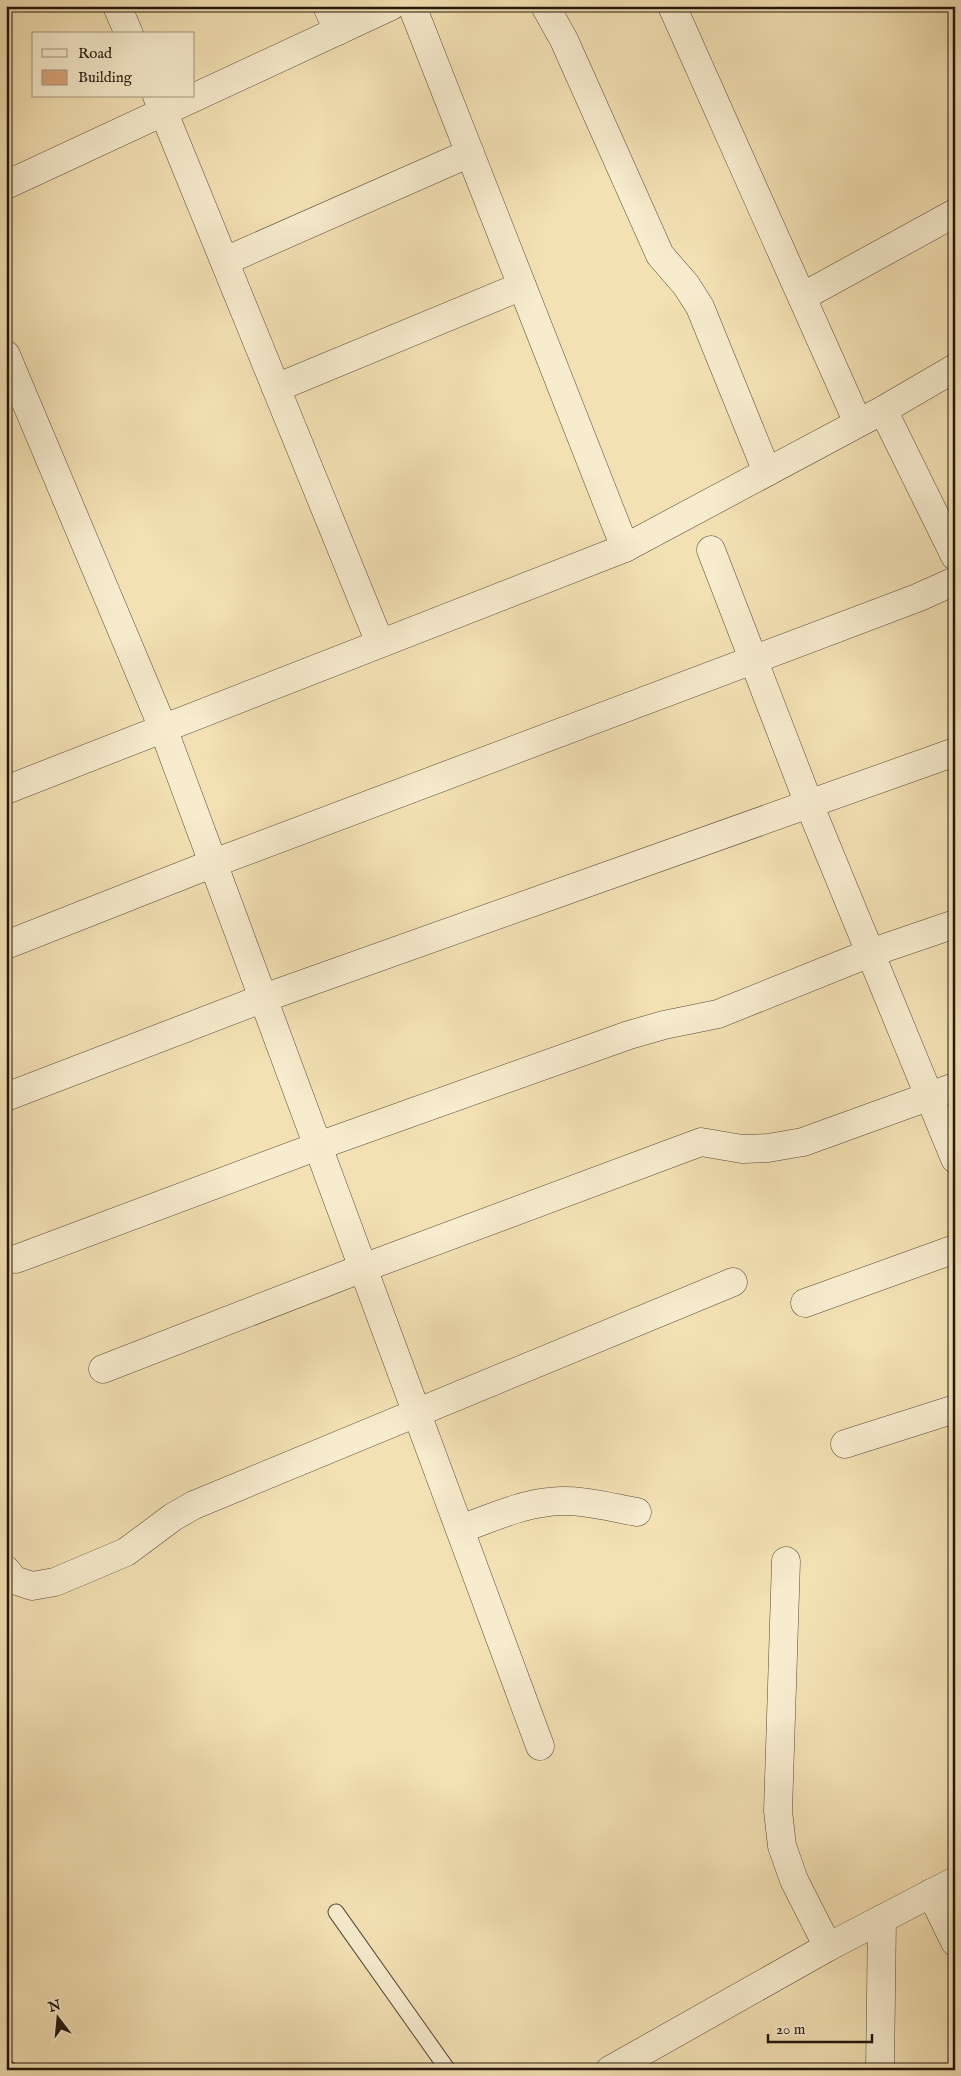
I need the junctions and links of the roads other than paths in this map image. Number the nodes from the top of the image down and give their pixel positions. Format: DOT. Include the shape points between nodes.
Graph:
graph roads {
  1 [pos="117,6"];
  2 [pos="327,6"];
  3 [pos="391,6"];
  4 [pos="412,6"];
  5 [pos="545,6"];
  6 [pos="672,6"];
  7 [pos="338,31"];
  8 [pos="128,32"];
  9 [pos="195,90"];
  10 [pos="175,98"];
  11 [pos="160,104"];
  12 [pos="470,153"];
  13 [pos="8,180"];
  14 [pos="955,213"];
  15 [pos="224,261"];
  16 [pos="522,286"];
  17 [pos="802,297"];
  18 [pos="6,356"];
  19 [pos="955,368"];
  20 [pos="276,388"];
  21 [pos="884,410"];
  22 [pos="858,423"];
  23 [pos="767,472"];
  24 [pos="953,546"];
  25 [pos="625,548"];
  26 [pos="711,550"];
  27 [pos="955,581"];
  28 [pos="380,643"];
  29 [pos="754,659"];
  30 [pos="163,728"];
  31 [pos="955,752"];
  32 [pos="6,790"];
  33 [pos="809,804"];
  34 [pos="214,863"];
  35 [pos="955,924"];
  36 [pos="6,945"];
  37 [pos="870,953"];
  38 [pos="264,998"];
  39 [pos="955,1087"];
  40 [pos="6,1097"];
  41 [pos="929,1097"];
  42 [pos="318,1146"];
  43 [pos="955,1159"];
  44 [pos="955,1250"];
  45 [pos="16,1259"];
  46 [pos="364,1268"];
  47 [pos="733,1282"];
  48 [pos="805,1303"];
  49 [pos="103,1369"];
  50 [pos="955,1409"];
  51 [pos="417,1414"];
  52 [pos="845,1444"];
  53 [pos="637,1512"];
  54 [pos="460,1529"];
  55 [pos="786,1561"];
  56 [pos="6,1570"];
  57 [pos="540,1746"];
  58 [pos="943,1887"];
  59 [pos="336,1912"];
  60 [pos="882,1919"];
  61 [pos="955,1942"];
  62 [pos="828,1947"];
  63 [pos="448,2070"];
  64 [pos="610,2070"];
  65 [pos="880,2070"];
  1 -- 8 [label="street"];
  2 -- 7 [label="street"];
  3 -- 7 [label="street"];
  4 -- 12 [label="street"];
  5 -- 23 [label="street" via="564,40 660,255 700,307"];
  6 -- 17 [label="street"];
  7 -- 9 [label="street"];
  10 -- 11 [label="street"];
  11 -- 13 [label="street"];
  11 -- 15 [label="street"];
  12 -- 15 [label="street"];
  12 -- 16 [label="street"];
  14 -- 17 [label="street"];
  15 -- 20 [label="street"];
  16 -- 20 [label="street"];
  16 -- 25 [label="street"];
  17 -- 22 [label="street"];
  18 -- 30 [label="street"];
  19 -- 21 [label="street"];
  20 -- 28 [label="street"];
  21 -- 22 [label="street"];
  21 -- 24 [label="street"];
  22 -- 23 [label="street"];
  23 -- 25 [label="street"];
  25 -- 28 [label="street"];
  26 -- 29 [label="street"];
  27 -- 29 [label="street"];
  28 -- 30 [label="street"];
  29 -- 33 [label="street"];
  29 -- 34 [label="street"];
  30 -- 32 [label="street"];
  30 -- 34 [label="street"];
  31 -- 33 [label="street"];
  33 -- 37 [label="street"];
  33 -- 38 [label="street"];
  34 -- 36 [label="street"];
  34 -- 38 [label="street"];
  35 -- 37 [label="street"];
  37 -- 41 [label="street"];
  37 -- 42 [label="street" via="718,1014 629,1035"];
  38 -- 40 [label="street"];
  38 -- 42 [label="street"];
  39 -- 41 [label="street"];
  41 -- 43 [label="street"];
  41 -- 46 [label="street" via="803,1142 750,1148 701,1142"];
  42 -- 45 [label="street"];
  42 -- 46 [label="street"];
  44 -- 48 [label="street"];
  46 -- 49 [label="street"];
  46 -- 51 [label="street"];
  47 -- 51 [label="street"];
  50 -- 52 [label="street"];
  51 -- 54 [label="street"];
  51 -- 56 [label="street" via="194,1505 126,1552 55,1582 32,1586 14,1580"];
  53 -- 54 [label="street" via="572,1501 549,1502"];
  54 -- 57 [label="street"];
  55 -- 62 [label="street" via="778,1810 782,1846 794,1880"];
  58 -- 60 [label="street"];
  58 -- 61 [label="street"];
  59 -- 63 [label="lane"];
  60 -- 62 [label="street"];
  60 -- 65 [label="street"];
  62 -- 64 [label="street"];
}
